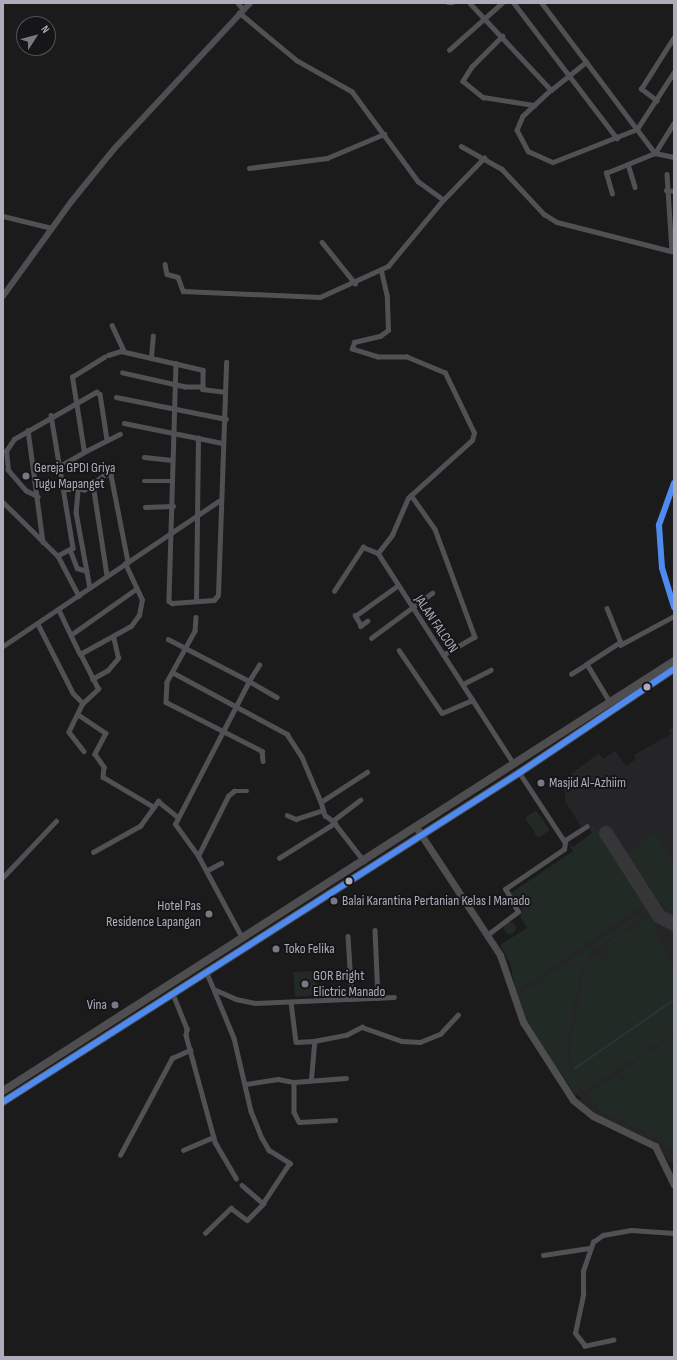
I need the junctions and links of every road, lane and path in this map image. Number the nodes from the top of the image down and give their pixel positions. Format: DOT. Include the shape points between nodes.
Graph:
graph roads {
  1 [pos="238,3"];
  2 [pos="249,3"];
  3 [pos="448,3"];
  4 [pos="453,3"];
  5 [pos="470,3"];
  6 [pos="502,3"];
  7 [pos="514,3"];
  8 [pos="542,3"];
  9 [pos="241,11"];
  10 [pos="485,18"];
  11 [pos="502,36"];
  12 [pos="674,37"];
  13 [pos="449,50"];
  14 [pos="586,62"];
  15 [pos="674,72"];
  16 [pos="569,75"];
  17 [pos="672,81"];
  18 [pos="551,90"];
  19 [pos="657,101"];
  20 [pos="534,105"];
  21 [pos="674,122"];
  22 [pos="637,129"];
  23 [pos="384,134"];
  24 [pos="617,138"];
  25 [pos="461,146"];
  26 [pos="655,153"];
  27 [pos="674,157"];
  28 [pos="484,158"];
  29 [pos="628,164"];
  30 [pos="249,168"];
  31 [pos="667,174"];
  32 [pos="635,187"];
  33 [pos="666,190"];
  34 [pos="674,191"];
  35 [pos="612,194"];
  36 [pos="443,200"];
  37 [pos="3,216"];
  38 [pos="52,228"];
  39 [pos="322,242"];
  40 [pos="673,251"];
  41 [pos="165,264"];
  42 [pos="380,271"];
  43 [pos="355,282"];
  44 [pos="3,296"];
  45 [pos="112,325"];
  46 [pos="153,336"];
  47 [pos="124,351"];
  48 [pos="151,358"];
  49 [pos="226,362"];
  50 [pos="176,363"];
  51 [pos="123,373"];
  52 [pos="176,385"];
  53 [pos="202,389"];
  54 [pos="225,392"];
  55 [pos="116,397"];
  56 [pos="75,402"];
  57 [pos="175,410"];
  58 [pos="51,414"];
  59 [pos="226,419"];
  60 [pos="124,422"];
  61 [pos="28,430"];
  62 [pos="174,432"];
  63 [pos="120,434"];
  64 [pos="198,438"];
  65 [pos="107,440"];
  66 [pos="222,443"];
  67 [pos="5,448"];
  68 [pos="84,452"];
  69 [pos="144,457"];
  70 [pos="172,460"];
  71 [pos="60,466"];
  72 [pos="3,467"];
  73 [pos="8,470"];
  74 [pos="173,481"];
  75 [pos="144,482"];
  76 [pos="93,484"];
  77 [pos="674,484"];
  78 [pos="66,490"];
  79 [pos="78,491"];
  80 [pos="411,495"];
  81 [pos="38,497"];
  82 [pos="219,501"];
  83 [pos="3,502"];
  84 [pos="173,506"];
  85 [pos="145,507"];
  86 [pos="195,519"];
  87 [pos="173,534"];
  88 [pos="43,542"];
  89 [pos="71,552"];
  90 [pos="378,553"];
  91 [pos="58,556"];
  92 [pos="126,563"];
  93 [pos="77,568"];
  94 [pos="68,569"];
  95 [pos="87,571"];
  96 [pos="107,575"];
  97 [pos="397,586"];
  98 [pos="90,588"];
  99 [pos="136,589"];
  100 [pos="334,591"];
  101 [pos="432,593"];
  102 [pos="672,594"];
  103 [pos="79,596"];
  104 [pos="196,601"];
  105 [pos="674,606"];
  106 [pos="607,608"];
  107 [pos="412,609"];
  108 [pos="59,610"];
  109 [pos="674,616"];
  110 [pos="196,617"];
  111 [pos="368,621"];
  112 [pos="38,624"];
  113 [pos="72,634"];
  114 [pos="113,636"];
  115 [pos="370,638"];
  116 [pos="168,639"];
  117 [pos="620,645"];
  118 [pos="3,646"];
  119 [pos="185,648"];
  120 [pos="399,650"];
  121 [pos="80,654"];
  122 [pos="444,655"];
  123 [pos="674,661"];
  124 [pos="587,664"];
  125 [pos="259,665"];
  126 [pos="674,669"];
  127 [pos="491,670"];
  128 [pos="172,672"];
  129 [pos="571,674"];
  130 [pos="92,680"];
  131 [pos="249,681"];
  132 [pos="463,684"];
  133 [pos="277,697"];
  134 [pos="472,700"];
  135 [pos="610,702"];
  136 [pos="83,704"];
  137 [pos="236,705"];
  138 [pos="79,715"];
  139 [pos="223,732"];
  140 [pos="84,751"];
  141 [pos="263,761"];
  142 [pos="514,765"];
  143 [pos="367,772"];
  144 [pos="519,773"];
  145 [pos="247,792"];
  146 [pos="361,800"];
  147 [pos="321,802"];
  148 [pos="154,807"];
  149 [pos="323,810"];
  150 [pos="287,815"];
  151 [pos="178,817"];
  152 [pos="56,821"];
  153 [pos="334,822"];
  154 [pos="587,826"];
  155 [pos="416,827"];
  156 [pos="422,836"];
  157 [pos="564,840"];
  158 [pos="93,852"];
  159 [pos="198,856"];
  160 [pos="279,858"];
  161 [pos="364,862"];
  162 [pos="221,863"];
  163 [pos="206,871"];
  164 [pos="3,877"];
  165 [pos="323,887"];
  166 [pos="328,895"];
  167 [pos="375,930"];
  168 [pos="487,935"];
  169 [pos="348,936"];
  170 [pos="242,938"];
  171 [pos="207,972"];
  172 [pos="216,990"];
  173 [pos="173,994"];
  174 [pos="394,997"];
  175 [pos="378,998"];
  176 [pos="148,999"];
  177 [pos="352,999"];
  178 [pos="291,1002"];
  179 [pos="153,1007"];
  180 [pos="458,1015"];
  181 [pos="314,1041"];
  182 [pos="190,1050"];
  183 [pos="346,1078"];
  184 [pos="311,1079"];
  185 [pos="294,1082"];
  186 [pos="246,1084"];
  187 [pos="3,1091"];
  188 [pos="3,1102"];
  189 [pos="335,1120"];
  190 [pos="213,1137"];
  191 [pos="183,1150"];
  192 [pos="120,1155"];
  193 [pos="236,1178"];
  194 [pos="674,1185"];
  195 [pos="242,1186"];
  196 [pos="263,1204"];
  197 [pos="205,1233"];
  198 [pos="674,1233"];
  199 [pos="590,1248"];
  200 [pos="542,1255"];
  201 [pos="614,1340"];
  1 -- 9 [label="street"];
  2 -- 9 [label="main road"];
  3 -- 4 [label="street"];
  5 -- 10 [label="street"];
  6 -- 10 [label="street"];
  7 -- 16 [label="street"];
  8 -- 14 [label="street"];
  9 -- 23 [label="street" via="297,61 352,92"];
  9 -- 38 [label="main road" via="114,149"];
  10 -- 11 [label="street"];
  10 -- 13 [label="street"];
  11 -- 18 [label="street"];
  11 -- 20 [label="street" via="472,66 463,81 483,97"];
  12 -- 19 [label="street" via="641,89"];
  14 -- 16 [label="street"];
  14 -- 22 [label="street"];
  15 -- 17 [label="street"];
  16 -- 18 [label="street"];
  16 -- 24 [label="street"];
  17 -- 19 [label="street"];
  18 -- 20 [label="street"];
  19 -- 22 [label="street"];
  20 -- 24 [label="street" via="519,122 517,134 525,147 540,158 560,160"];
  21 -- 26 [label="street"];
  22 -- 24 [label="street"];
  22 -- 26 [label="street"];
  23 -- 30 [label="street" via="327,158"];
  23 -- 36 [label="street" via="418,182"];
  25 -- 28 [label="street"];
  26 -- 27 [label="street"];
  26 -- 29 [label="street"];
  28 -- 36 [label="street"];
  28 -- 40 [label="street" via="502,169 544,214 557,222"];
  29 -- 32 [label="street"];
  29 -- 35 [label="street" via="605,175"];
  31 -- 33 [label="street"];
  33 -- 34 [label="street"];
  33 -- 40 [label="street"];
  36 -- 42 [label="street" via="398,256"];
  37 -- 38 [label="street"];
  38 -- 44 [label="main road"];
  39 -- 43 [label="street"];
  41 -- 43 [label="street" via="167,274 178,277 183,292 311,298"];
  42 -- 43 [label="street"];
  42 -- 80 [label="street" via="387,297 388,330 380,336 356,341 352,349 378,357 407,357 445,373 474,433 472,440"];
  45 -- 47 [label="street"];
  46 -- 48 [label="street"];
  47 -- 48 [label="street"];
  47 -- 56 [label="street" via="106,356 72,377"];
  48 -- 50 [label="street"];
  49 -- 54 [label="street"];
  50 -- 52 [label="street"];
  50 -- 53 [label="street" via="203,370"];
  51 -- 52 [label="street"];
  52 -- 53 [label="street"];
  52 -- 57 [label="street"];
  53 -- 54 [label="street"];
  54 -- 59 [label="street"];
  55 -- 57 [label="street"];
  56 -- 58 [label="street"];
  56 -- 65 [label="street" via="96,392 100,394"];
  56 -- 68 [label="street"];
  57 -- 59 [label="street"];
  57 -- 62 [label="street"];
  58 -- 61 [label="street"];
  58 -- 71 [label="street"];
  59 -- 66 [label="street"];
  60 -- 62 [label="street"];
  61 -- 67 [label="street"];
  61 -- 81 [label="street"];
  62 -- 64 [label="street"];
  62 -- 70 [label="street"];
  63 -- 65 [label="street"];
  64 -- 66 [label="street"];
  64 -- 86 [label="street"];
  65 -- 68 [label="street"];
  66 -- 82 [label="street"];
  67 -- 73 [label="street"];
  68 -- 71 [label="street"];
  69 -- 70 [label="street"];
  70 -- 74 [label="street"];
  71 -- 78 [label="street"];
  72 -- 73 [label="street"];
  73 -- 81 [label="street" via="22,487"];
  74 -- 75 [label="street"];
  74 -- 84 [label="street"];
  76 -- 79 [label="street"];
  76 -- 92 [label="street" via="106,474 111,475"];
  76 -- 96 [label="street"];
  77 -- 102 [label="street" via="658,525 662,568"];
  78 -- 79 [label="street"];
  78 -- 89 [label="street"];
  79 -- 95 [label="street" via="76,512"];
  80 -- 90 [label="street" via="392,535"];
  80 -- 122 [label="street" via="435,528 475,638"];
  81 -- 88 [label="street"];
  82 -- 86 [label="street"];
  82 -- 104 [label="street" via="218,595 214,600"];
  83 -- 88 [label="street"];
  84 -- 85 [label="street"];
  84 -- 87 [label="street"];
  86 -- 87 [label="street"];
  86 -- 104 [label="street"];
  87 -- 92 [label="street"];
  87 -- 104 [label="street" via="169,600"];
  88 -- 91 [label="street"];
  89 -- 91 [label="street"];
  89 -- 93 [label="street"];
  90 -- 97 [label="street, JALAN FALCON"];
  90 -- 100 [label="street" via="363,547"];
  91 -- 94 [label="street"];
  92 -- 96 [label="street"];
  92 -- 99 [label="street"];
  93 -- 94 [label="street"];
  93 -- 95 [label="street"];
  94 -- 103 [label="street"];
  95 -- 98 [label="street"];
  96 -- 98 [label="street"];
  97 -- 107 [label="street, JALAN FALCON"];
  97 -- 111 [label="street" via="355,616 361,626"];
  98 -- 103 [label="street"];
  99 -- 113 [label="street"];
  99 -- 114 [label="street" via="142,600 139,615 131,626"];
  101 -- 107 [label="street"];
  102 -- 105 [label="street"];
  103 -- 108 [label="street"];
  106 -- 117 [label="street"];
  107 -- 115 [label="street"];
  107 -- 122 [label="street, JALAN FALCON"];
  108 -- 112 [label="street"];
  108 -- 113 [label="street"];
  109 -- 117 [label="street"];
  110 -- 119 [label="street" via="195,631"];
  112 -- 118 [label="street"];
  112 -- 136 [label="street" via="73,694"];
  113 -- 121 [label="street"];
  114 -- 121 [label="street"];
  114 -- 130 [label="street" via="118,658 108,670"];
  116 -- 119 [label="street"];
  117 -- 124 [label="street"];
  119 -- 128 [label="street"];
  119 -- 131 [label="street"];
  120 -- 134 [label="street" via="442,713"];
  121 -- 130 [label="street"];
  122 -- 132 [label="street, JALAN FALCON"];
  123 -- 135 [label="highway"];
  124 -- 129 [label="street"];
  124 -- 135 [label="street"];
  125 -- 131 [label="street"];
  126 -- 144 [label="highway"];
  127 -- 132 [label="street"];
  128 -- 137 [label="street"];
  128 -- 139 [label="street" via="165,690 166,702"];
  130 -- 136 [label="street" via="98,692"];
  131 -- 133 [label="street"];
  131 -- 137 [label="street"];
  132 -- 134 [label="street, JALAN FALCON"];
  134 -- 142 [label="street, JALAN FALCON"];
  135 -- 142 [label="highway"];
  136 -- 138 [label="street"];
  137 -- 139 [label="street"];
  137 -- 147 [label="street" via="287,734 302,757"];
  138 -- 140 [label="street" via="69,732"];
  138 -- 148 [label="street" via="106,733 95,754 104,767 103,777"];
  139 -- 141 [label="street" via="262,751"];
  139 -- 151 [label="street"];
  142 -- 155 [label="highway"];
  143 -- 147 [label="street"];
  144 -- 156 [label="highway"];
  144 -- 157 [label="street"];
  145 -- 159 [label="street" via="234,791 228,796"];
  146 -- 153 [label="street"];
  147 -- 149 [label="street"];
  148 -- 151 [label="street" via="158,801"];
  148 -- 158 [label="street" via="140,826"];
  149 -- 150 [label="street" via="296,819"];
  149 -- 153 [label="street"];
  151 -- 159 [label="street" via="176,830"];
  152 -- 164 [label="street"];
  153 -- 160 [label="street"];
  153 -- 161 [label="street"];
  154 -- 157 [label="street"];
  155 -- 156 [label="main road"];
  155 -- 161 [label="highway"];
  156 -- 166 [label="highway"];
  156 -- 168 [label="main road"];
  157 -- 168 [label="street" via="564,849 505,889 518,912"];
  159 -- 163 [label="street"];
  161 -- 165 [label="highway"];
  162 -- 163 [label="street"];
  163 -- 170 [label="street"];
  165 -- 166 [label="highway"];
  165 -- 170 [label="highway"];
  166 -- 171 [label="highway"];
  167 -- 175 [label="street"];
  168 -- 194 [label="main road" via="505,966 523,1022 574,1100 593,1116 655,1146"];
  169 -- 177 [label="street"];
  170 -- 176 [label="highway"];
  171 -- 172 [label="street"];
  171 -- 173 [label="highway"];
  172 -- 178 [label="street" via="243,1002"];
  172 -- 186 [label="street"];
  173 -- 179 [label="highway"];
  173 -- 182 [label="street" via="187,1029"];
  174 -- 175 [label="street"];
  175 -- 177 [label="street"];
  176 -- 179 [label="highway"];
  176 -- 187 [label="highway"];
  177 -- 178 [label="street"];
  178 -- 181 [label="street" via="296,1042"];
  179 -- 188 [label="highway"];
  180 -- 181 [label="street" via="440,1034 420,1042 402,1041 362,1027"];
  181 -- 184 [label="street"];
  182 -- 190 [label="street"];
  182 -- 192 [label="street" via="172,1058"];
  183 -- 184 [label="street"];
  184 -- 185 [label="street"];
  185 -- 186 [label="street" via="278,1079"];
  185 -- 189 [label="street" via="294,1112 299,1122"];
  186 -- 196 [label="street" via="251,1111 265,1144 290,1163"];
  190 -- 191 [label="street"];
  190 -- 193 [label="street"];
  195 -- 196 [label="street"];
  196 -- 197 [label="street" via="247,1220 231,1208"];
  198 -- 199 [label="street" via="612,1232 599,1237"];
  199 -- 200 [label="street"];
  199 -- 201 [label="street" via="583,1270 583,1294 575,1333 585,1346"];
}
